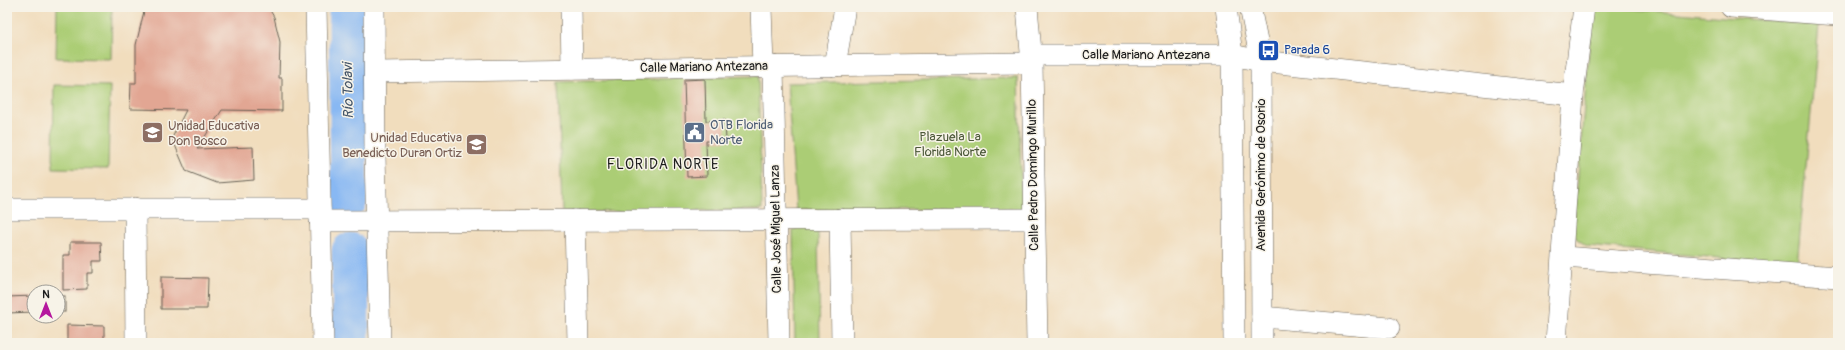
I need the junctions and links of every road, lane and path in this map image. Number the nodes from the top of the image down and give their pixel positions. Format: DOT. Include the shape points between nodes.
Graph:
graph roads {
  1 [pos="316,7"];
  2 [pos="374,7"];
  3 [pos="571,7"];
  4 [pos="761,7"];
  5 [pos="844,7"];
  6 [pos="1027,7"];
  7 [pos="1226,7"];
  8 [pos="1250,7"];
  9 [pos="1584,7"];
  10 [pos="1731,7"];
  11 [pos="1838,15"];
  12 [pos="1232,54"];
  13 [pos="1031,59"];
  14 [pos="1261,61"];
  15 [pos="768,66"];
  16 [pos="835,66"];
  17 [pos="572,69"];
  18 [pos="376,72"];
  19 [pos="1573,95"];
  20 [pos="135,208"];
  21 [pos="7,209"];
  22 [pos="320,215"];
  23 [pos="1034,218"];
  24 [pos="840,219"];
  25 [pos="575,220"];
  26 [pos="776,220"];
  27 [pos="378,221"];
  28 [pos="1563,257"];
  29 [pos="1838,277"];
  30 [pos="1262,317"];
  31 [pos="1389,328"];
  32 [pos="136,343"];
  33 [pos="323,343"];
  34 [pos="380,343"];
  35 [pos="578,343"];
  36 [pos="779,343"];
  37 [pos="842,343"];
  38 [pos="1037,343"];
  39 [pos="1234,343"];
  40 [pos="1262,343"];
  41 [pos="1556,343"];
  1 -- 22 [label="street"];
  2 -- 18 [label="street"];
  3 -- 17 [label="street"];
  4 -- 15 [label="street, Calle José Miguel Lanza"];
  5 -- 16 [label="street"];
  6 -- 13 [label="street, Calle Pedro Domingo Murillo"];
  7 -- 12 [label="street"];
  8 -- 14 [label="street, Avenida Gerónimo de Osorio"];
  9 -- 19 [label="street"];
  10 -- 11 [label="street"];
  12 -- 13 [label="street, Calle Mariano Antezana"];
  12 -- 14 [label="street, Calle Mariano Antezana"];
  12 -- 39 [label="street"];
  13 -- 16 [label="street, Calle Mariano Antezana"];
  13 -- 23 [label="street, Calle Pedro Domingo Murillo"];
  14 -- 19 [label="street, Calle Mariano Antezana"];
  14 -- 30 [label="street, Avenida Gerónimo de Osorio"];
  15 -- 16 [label="street, Calle Mariano Antezana"];
  15 -- 17 [label="street, Calle Mariano Antezana"];
  15 -- 26 [label="street, Calle José Miguel Lanza"];
  17 -- 18 [label="street, Calle Mariano Antezana"];
  18 -- 27 [label="street" via="375,156"];
  19 -- 28 [label="street"];
  20 -- 21 [label="street"];
  20 -- 22 [label="street"];
  20 -- 32 [label="street"];
  22 -- 27 [label="street"];
  22 -- 33 [label="street"];
  23 -- 24 [label="street"];
  23 -- 38 [label="street, Calle Pedro Domingo Murillo"];
  24 -- 26 [label="street"];
  24 -- 37 [label="street"];
  25 -- 26 [label="street"];
  25 -- 27 [label="street"];
  25 -- 35 [label="street"];
  26 -- 36 [label="street, Calle José Miguel Lanza"];
  27 -- 34 [label="street"];
  28 -- 29 [label="street"];
  28 -- 41 [label="street"];
  30 -- 31 [label="street"];
  30 -- 40 [label="street, Avenida Gerónimo de Osorio"];
}
